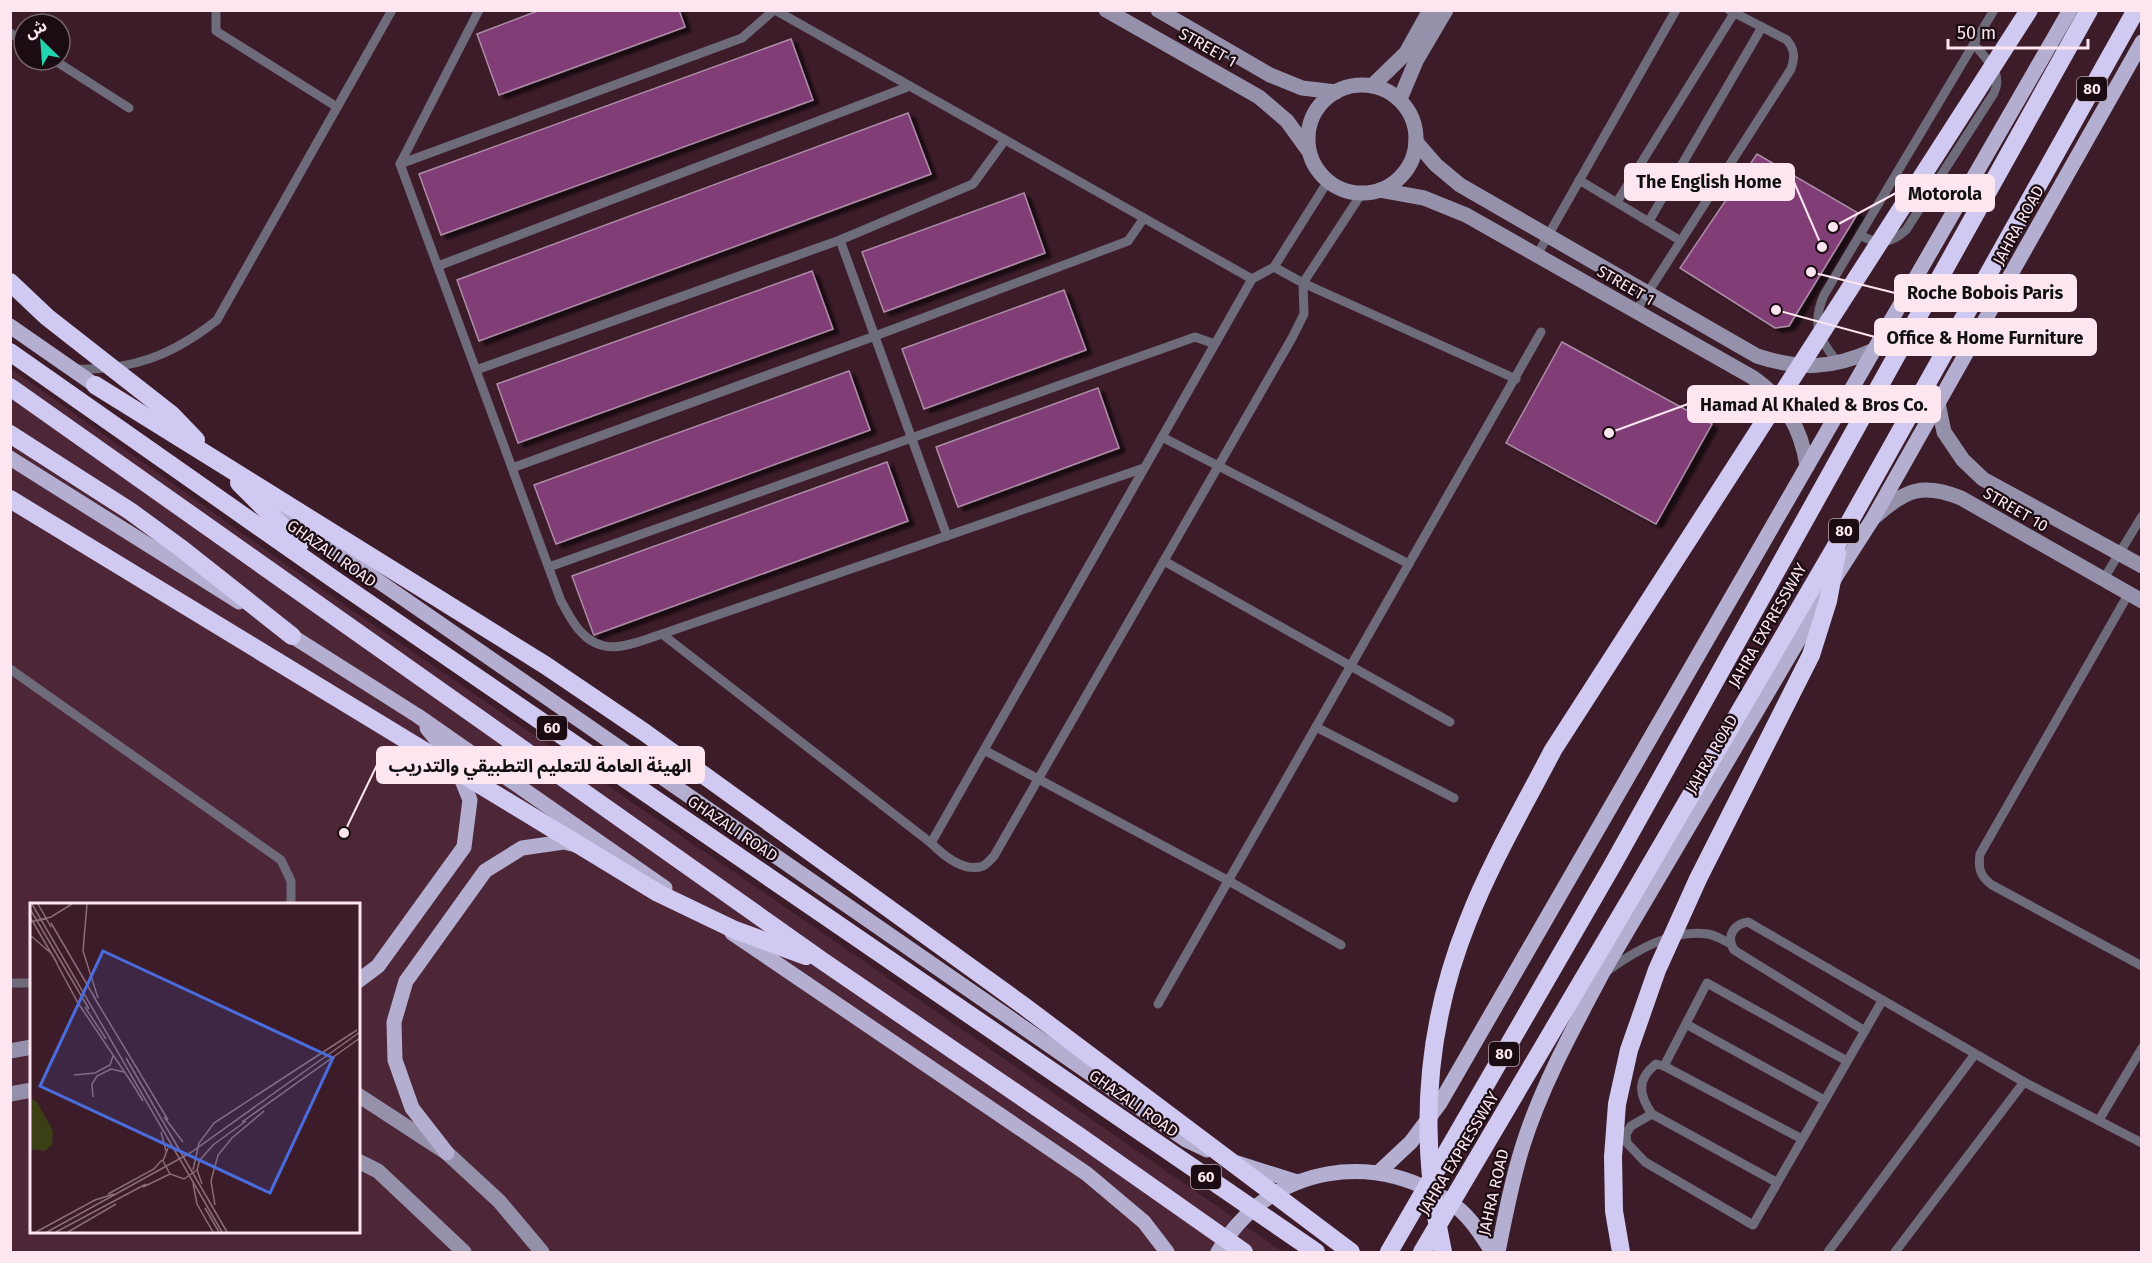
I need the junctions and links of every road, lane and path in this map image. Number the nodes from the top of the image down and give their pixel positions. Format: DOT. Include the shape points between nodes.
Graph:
graph roads {
  1 [pos="216,10"];
  2 [pos="392,10"];
  3 [pos="479,10"];
  4 [pos="774,10"];
  5 [pos="1106,10"];
  6 [pos="1158,10"];
  7 [pos="1430,10"];
  8 [pos="1446,10"];
  9 [pos="1676,10"];
  10 [pos="1994,10"];
  11 [pos="2030,10"];
  12 [pos="2070,10"];
  13 [pos="2089,10"];
  14 [pos="2136,10"];
  15 [pos="1733,12"];
  16 [pos="1762,27"];
  17 [pos="2142,42"];
  18 [pos="1974,44"];
  19 [pos="72,72"];
  20 [pos="910,86"];
  21 [pos="1372,86"];
  22 [pos="1336,92"];
  23 [pos="1400,99"];
  24 [pos="337,107"];
  25 [pos="129,108"];
  26 [pos="1005,140"];
  27 [pos="1416,142"];
  28 [pos="1309,151"];
  29 [pos="400,164"];
  30 [pos="1579,180"];
  31 [pos="1328,181"];
  32 [pos="1380,190"];
  33 [pos="1362,193"];
  34 [pos="1617,202"];
  35 [pos="1144,218"];
  36 [pos="1649,221"];
  37 [pos="1548,236"];
  38 [pos="1860,236"];
  39 [pos="840,240"];
  40 [pos="1681,241"];
  41 [pos="1537,255"];
  42 [pos="438,266"];
  43 [pos="1274,267"];
  44 [pos="1252,279"];
  45 [pos="10,282"];
  46 [pos="1303,283"];
  47 [pos="1647,293"];
  48 [pos="1636,311"];
  49 [pos="10,326"];
  50 [pos="1541,332"];
  51 [pos="875,336"];
  52 [pos="1215,344"];
  53 [pos="1874,350"];
  54 [pos="10,352"];
  55 [pos="1838,363"];
  56 [pos="72,369"];
  57 [pos="476,370"];
  58 [pos="1516,379"];
  59 [pos="95,385"];
  60 [pos="10,387"];
  61 [pos="1938,403"];
  62 [pos="10,434"];
  63 [pos="913,437"];
  64 [pos="1162,437"];
  65 [pos="10,458"];
  66 [pos="1219,466"];
  67 [pos="1807,466"];
  68 [pos="512,468"];
  69 [pos="1144,468"];
  70 [pos="10,499"];
  71 [pos="2142,516"];
  72 [pos="1872,520"];
  73 [pos="947,536"];
  74 [pos="1840,539"];
  75 [pos="2119,554"];
  76 [pos="1164,561"];
  77 [pos="1409,564"];
  78 [pos="2142,566"];
  79 [pos="549,567"];
  80 [pos="332,578"];
  81 [pos="2103,580"];
  82 [pos="2135,597"];
  83 [pos="662,634"];
  84 [pos="292,636"];
  85 [pos="1351,666"];
  86 [pos="10,669"];
  87 [pos="418,716"];
  88 [pos="1450,722"];
  89 [pos="1316,727"];
  90 [pos="984,750"];
  91 [pos="1038,779"];
  92 [pos="1454,798"];
  93 [pos="931,843"];
  94 [pos="622,858"];
  95 [pos="1228,881"];
  96 [pos="291,903"];
  97 [pos="1730,943"];
  98 [pos="1341,945"];
  99 [pos="824,962"];
  100 [pos="2142,966"];
  101 [pos="1602,974"];
  102 [pos="360,980"];
  103 [pos="10,983"];
  104 [pos="30,983"];
  105 [pos="1882,1001"];
  106 [pos="1158,1004"];
  107 [pos="1686,1024"];
  108 [pos="1865,1031"];
  109 [pos="30,1047"];
  110 [pos="2142,1048"];
  111 [pos="10,1051"];
  112 [pos="1975,1054"];
  113 [pos="1847,1061"];
  114 [pos="1664,1066"];
  115 [pos="2024,1082"];
  116 [pos="30,1090"];
  117 [pos="10,1094"];
  118 [pos="360,1096"];
  119 [pos="1824,1100"];
  120 [pos="1652,1114"];
  121 [pos="2099,1120"];
  122 [pos="1802,1139"];
  123 [pos="2142,1143"];
  124 [pos="447,1153"];
  125 [pos="360,1162"];
  126 [pos="1379,1172"];
  127 [pos="1297,1182"];
  128 [pos="1776,1182"];
  129 [pos="464,1252"];
  130 [pos="542,1252"];
  131 [pos="1167,1252"];
  132 [pos="1218,1252"];
  133 [pos="1244,1252"];
  134 [pos="1316,1252"];
  135 [pos="1352,1252"];
  136 [pos="1389,1252"];
  137 [pos="1422,1252"];
  138 [pos="1443,1252"];
  139 [pos="1492,1252"];
  140 [pos="1498,1252"];
  141 [pos="1621,1252"];
  142 [pos="1828,1252"];
  143 [pos="1895,1252"];
  1 -- 24 [label="lane" via="216,31"];
  2 -- 24 [label="lane"];
  3 -- 29 [label="lane"];
  4 -- 20 [label="lane"];
  4 -- 29 [label="lane" via="742,38"];
  5 -- 28 [label="street, STREET 1" via="1259,97 1287,121"];
  6 -- 22 [label="street, STREET 1" via="1270,75 1302,88"];
  7 -- 21 [label="street" via="1406,53"];
  8 -- 23 [label="street"];
  9 -- 30 [label="lane"];
  10 -- 18 [label="lane"];
  11 -- 138 [label="highway" via="1553,750 1495,862 1467,922 1443,998 1429,1078 1429,1172"];
  12 -- 53 [label="main road"];
  13 -- 136 [label="highway, JAHRA EXPRESSWAY / 80" via="1617,855"];
  14 -- 74 [label="highway, JAHRA EXPRESSWAY / 80"];
  15 -- 16 [label="lane"];
  15 -- 34 [label="lane"];
  16 -- 36 [label="lane"];
  16 -- 40 [label="lane" via="1793,47 1791,69"];
  17 -- 61 [label="main road, JAHRA ROAD"];
  18 -- 38 [label="lane"];
  18 -- 38 [label="lane" via="1997,73 1994,93 1906,230 1889,242 1869,241"];
  19 -- 25 [label="lane"];
  20 -- 26 [label="lane"];
  20 -- 42 [label="lane"];
  21 -- 22 [label="street"];
  21 -- 23 [label="street"];
  22 -- 28 [label="street" via="1313,117"];
  23 -- 27 [label="street" via="1414,122"];
  24 -- 56 [label="lane" via="217,320 181,346 139,363"];
  26 -- 35 [label="lane"];
  26 -- 39 [label="lane" via="973,184"];
  27 -- 32 [label="street" via="1411,163 1398,179"];
  27 -- 37 [label="street, STREET 1" via="1460,185"];
  28 -- 31 [label="street" via="1316,168"];
  29 -- 42 [label="lane"];
  30 -- 34 [label="lane"];
  30 -- 37 [label="lane"];
  31 -- 33 [label="street" via="1344,190"];
  31 -- 43 [label="lane"];
  32 -- 33 [label="street"];
  32 -- 41 [label="street, STREET 1" via="1446,205"];
  33 -- 46 [label="lane"];
  34 -- 36 [label="lane"];
  35 -- 44 [label="lane"];
  35 -- 51 [label="lane" via="1128,241"];
  36 -- 40 [label="lane"];
  37 -- 41 [label="lane"];
  37 -- 47 [label="street, STREET 1"];
  38 -- 55 [label="lane" via="1819,307 1819,333"];
  39 -- 51 [label="lane"];
  39 -- 57 [label="lane"];
  40 -- 47 [label="lane"];
  41 -- 48 [label="street, STREET 1"];
  42 -- 57 [label="lane"];
  43 -- 44 [label="lane"];
  43 -- 46 [label="lane"];
  44 -- 52 [label="lane"];
  45 -- 80 [label="highway" via="47,317 171,414"];
  46 -- 58 [label="lane"];
  46 -- 66 [label="lane" via="1304,314"];
  47 -- 48 [label="lane"];
  47 -- 55 [label="street, STREET 1" via="1758,356 1801,366"];
  48 -- 67 [label="street, STREET 1" via="1765,386 1794,421"];
  49 -- 56 [label="main road, GHAZALI ROAD"];
  50 -- 58 [label="lane"];
  51 -- 63 [label="lane"];
  51 -- 68 [label="lane"];
  52 -- 63 [label="lane" via="1195,337"];
  52 -- 64 [label="lane"];
  53 -- 55 [label="street, STREET 1"];
  53 -- 67 [label="main road"];
  54 -- 80 [label="highway, GHAZALI ROAD / 60"];
  56 -- 59 [label="main road, GHAZALI ROAD"];
  57 -- 68 [label="lane"];
  58 -- 77 [label="lane"];
  59 -- 127 [label="main road, GHAZALI ROAD" via="1186,1140 1232,1161"];
  59 -- 135 [label="highway" via="545,665 644,732 1014,999"];
  60 -- 99 [label="highway, 60"];
  61 -- 72 [label="main road, JAHRA ROAD"];
  61 -- 75 [label="street, STREET 10" via="1944,432 1983,480"];
  62 -- 84 [label="highway" via="182,549"];
  63 -- 73 [label="lane"];
  63 -- 79 [label="lane"];
  64 -- 66 [label="lane"];
  64 -- 69 [label="lane"];
  65 -- 84 [label="main road"];
  66 -- 76 [label="lane"];
  66 -- 77 [label="lane"];
  67 -- 126 [label="main road" via="1440,1103 1411,1142"];
  68 -- 79 [label="lane"];
  69 -- 73 [label="lane"];
  69 -- 90 [label="lane"];
  70 -- 99 [label="highway" via="658,893 735,930"];
  71 -- 75 [label="lane"];
  72 -- 81 [label="street, STREET 10" via="1895,499 1918,490 1940,490 1961,498"];
  72 -- 101 [label="main road, JAHRA ROAD"];
  73 -- 83 [label="lane"];
  74 -- 137 [label="highway, JAHRA EXPRESSWAY / 80"];
  74 -- 141 [label="highway" via="1828,601 1811,655 1698,879 1657,970 1629,1050 1617,1104 1613,1157 1614,1211"];
  75 -- 78 [label="street, STREET 10"];
  75 -- 81 [label="lane"];
  76 -- 85 [label="lane"];
  76 -- 91 [label="lane"];
  77 -- 85 [label="lane"];
  79 -- 83 [label="lane" via="561,601 581,633 599,647 623,646"];
  80 -- 134 [label="highway, GHAZALI ROAD / 60"];
  81 -- 82 [label="street, STREET 10"];
  82 -- 100 [label="lane" via="1980,854 1978,868 1982,878 1992,885"];
  83 -- 93 [label="lane"];
  84 -- 87 [label="main road"];
  85 -- 88 [label="lane"];
  85 -- 89 [label="lane"];
  86 -- 96 [label="lane" via="281,860 291,881"];
  87 -- 94 [label="main road"];
  87 -- 102 [label="main road" via="455,764 470,800 464,847 378,966"];
  89 -- 92 [label="lane"];
  89 -- 95 [label="lane"];
  90 -- 91 [label="lane"];
  90 -- 93 [label="lane"];
  91 -- 93 [label="lane" via="994,856 984,865 970,868 943,855"];
  91 -- 95 [label="lane"];
  94 -- 124 [label="main road" via="564,842 522,848 485,871 406,981 394,1022 395,1060 412,1108"];
  94 -- 131 [label="main road" via="1087,1174 1144,1222"];
  95 -- 98 [label="lane"];
  95 -- 106 [label="lane"];
  97 -- 101 [label="lane" via="1710,934 1687,933 1632,953"];
  97 -- 105 [label="lane" via="1736,927 1748,922"];
  97 -- 108 [label="lane" via="1734,950"];
  99 -- 133 [label="highway, 60"];
  101 -- 140 [label="main road, JAHRA ROAD" via="1543,1093 1524,1143 1512,1180"];
  103 -- 104 [label="lane"];
  105 -- 108 [label="lane"];
  105 -- 112 [label="lane"];
  107 -- 113 [label="lane" via="1707,983"];
  107 -- 114 [label="lane"];
  107 -- 119 [label="lane"];
  108 -- 113 [label="lane"];
  109 -- 111 [label="street"];
  110 -- 121 [label="lane"];
  112 -- 115 [label="lane"];
  112 -- 142 [label="lane"];
  113 -- 119 [label="lane"];
  114 -- 120 [label="lane" via="1656,1064 1646,1072 1640,1086"];
  114 -- 122 [label="lane"];
  115 -- 121 [label="lane"];
  115 -- 143 [label="lane"];
  116 -- 117 [label="street"];
  118 -- 124 [label="street"];
  119 -- 122 [label="lane"];
  120 -- 128 [label="lane"];
  120 -- 128 [label="lane" via="1631,1126 1626,1134 1627,1143 1645,1162 1753,1225"];
  121 -- 123 [label="lane"];
  122 -- 128 [label="lane"];
  124 -- 130 [label="street" via="499,1201"];
  125 -- 129 [label="street" via="378,1171"];
  126 -- 127 [label="main road" via="1324,1174"];
  126 -- 139 [label="main road" via="1436,1193 1481,1233"];
  127 -- 132 [label="main road" via="1242,1219"];
}
